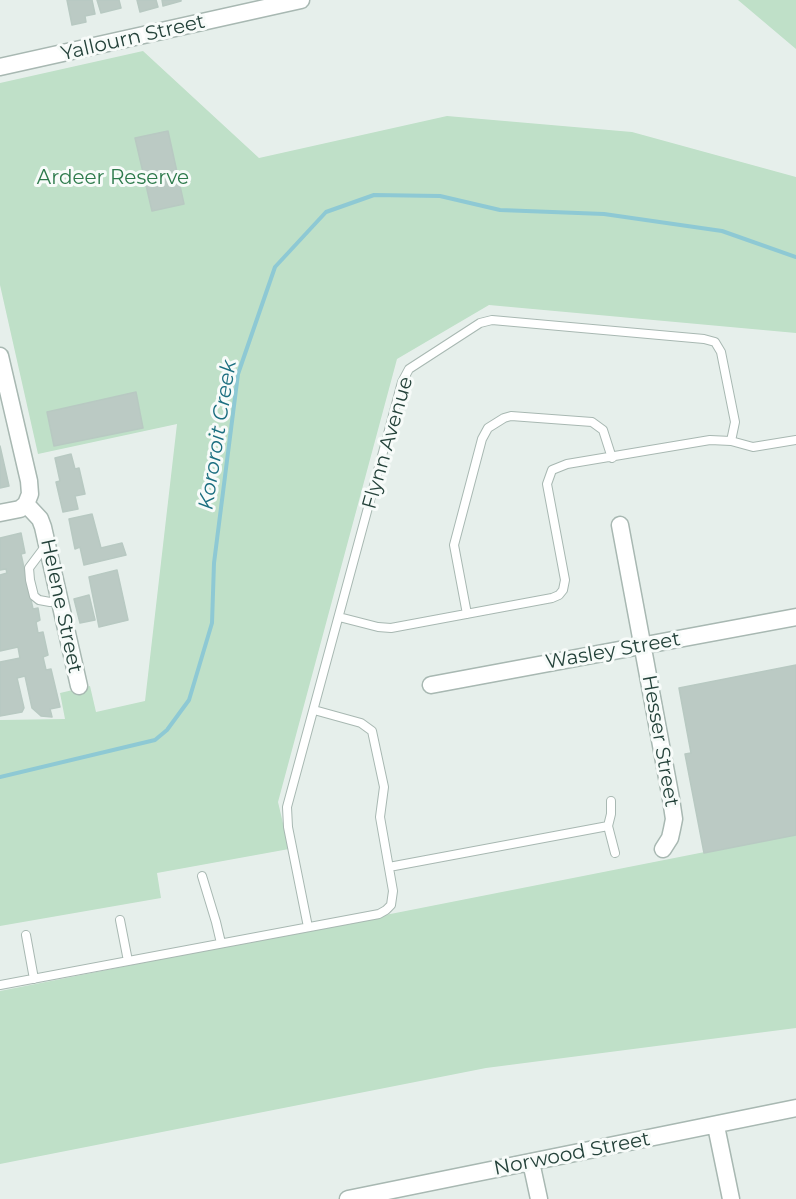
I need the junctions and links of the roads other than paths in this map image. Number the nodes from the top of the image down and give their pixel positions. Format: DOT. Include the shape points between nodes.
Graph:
graph roads {
  1 [pos="301,0"];
  2 [pos="0,67"];
  3 [pos="0,356"];
  4 [pos="796,440"];
  5 [pos="731,441"];
  6 [pos="612,458"];
  7 [pos="26,504"];
  8 [pos="0,513"];
  9 [pos="620,525"];
  10 [pos="47,543"];
  11 [pos="60,600"];
  12 [pos="467,614"];
  13 [pos="339,617"];
  14 [pos="796,617"];
  15 [pos="642,646"];
  16 [pos="431,685"];
  17 [pos="79,686"];
  18 [pos="314,710"];
  19 [pos="611,801"];
  20 [pos="608,826"];
  21 [pos="663,849"];
  22 [pos="615,853"];
  23 [pos="390,867"];
  24 [pos="202,876"];
  25 [pos="120,920"];
  26 [pos="308,927"];
  27 [pos="26,935"];
  28 [pos="221,943"];
  29 [pos="128,961"];
  30 [pos="34,979"];
  31 [pos="0,986"];
  32 [pos="796,1108"];
  33 [pos="717,1126"];
  34 [pos="531,1162"];
  35 [pos="348,1199"];
  36 [pos="538,1199"];
  37 [pos="731,1199"];
  1 -- 2 [label="street, Yallourn Street"];
  3 -- 7 [label="street" via="29,481"];
  4 -- 5 [label="lane" via="753,447"];
  5 -- 6 [label="lane" via="710,440"];
  5 -- 13 [label="lane, Flynn Avenue" via="735,422 721,352 715,342 492,320 480,323 406,374"];
  6 -- 12 [label="lane" via="567,464 552,471 547,484 565,580 559,595"];
  6 -- 12 [label="lane" via="606,435 592,422 518,415 488,428 454,545"];
  7 -- 8 [label="street"];
  7 -- 10 [label="street, Helene Street" via="40,519"];
  9 -- 15 [label="street, Hesser Street"];
  10 -- 11 [label="street, Helene Street"];
  10 -- 11 [label="lane" via="29,568 30,580 39,600"];
  11 -- 17 [label="street, Helene Street"];
  12 -- 13 [label="lane" via="384,628"];
  13 -- 18 [label="lane, Flynn Avenue"];
  14 -- 15 [label="street, Wasley Street"];
  15 -- 16 [label="street, Wasley Street"];
  15 -- 21 [label="street, Hesser Street" via="674,819"];
  18 -- 23 [label="lane" via="361,723 372,731 384,787 380,817"];
  18 -- 26 [label="lane, Flynn Avenue" via="287,807"];
  19 -- 20 [label="lane"];
  20 -- 22 [label="lane"];
  20 -- 23 [label="lane"];
  23 -- 26 [label="lane" via="393,898 386,910"];
  24 -- 28 [label="lane"];
  25 -- 29 [label="lane"];
  26 -- 28 [label="lane"];
  27 -- 30 [label="lane"];
  28 -- 29 [label="lane"];
  29 -- 30 [label="lane"];
  30 -- 31 [label="lane"];
  32 -- 33 [label="street, Norwood Street"];
  33 -- 34 [label="street, Norwood Street"];
  33 -- 37 [label="street"];
  34 -- 35 [label="street, Norwood Street"];
  34 -- 36 [label="street"];
}
